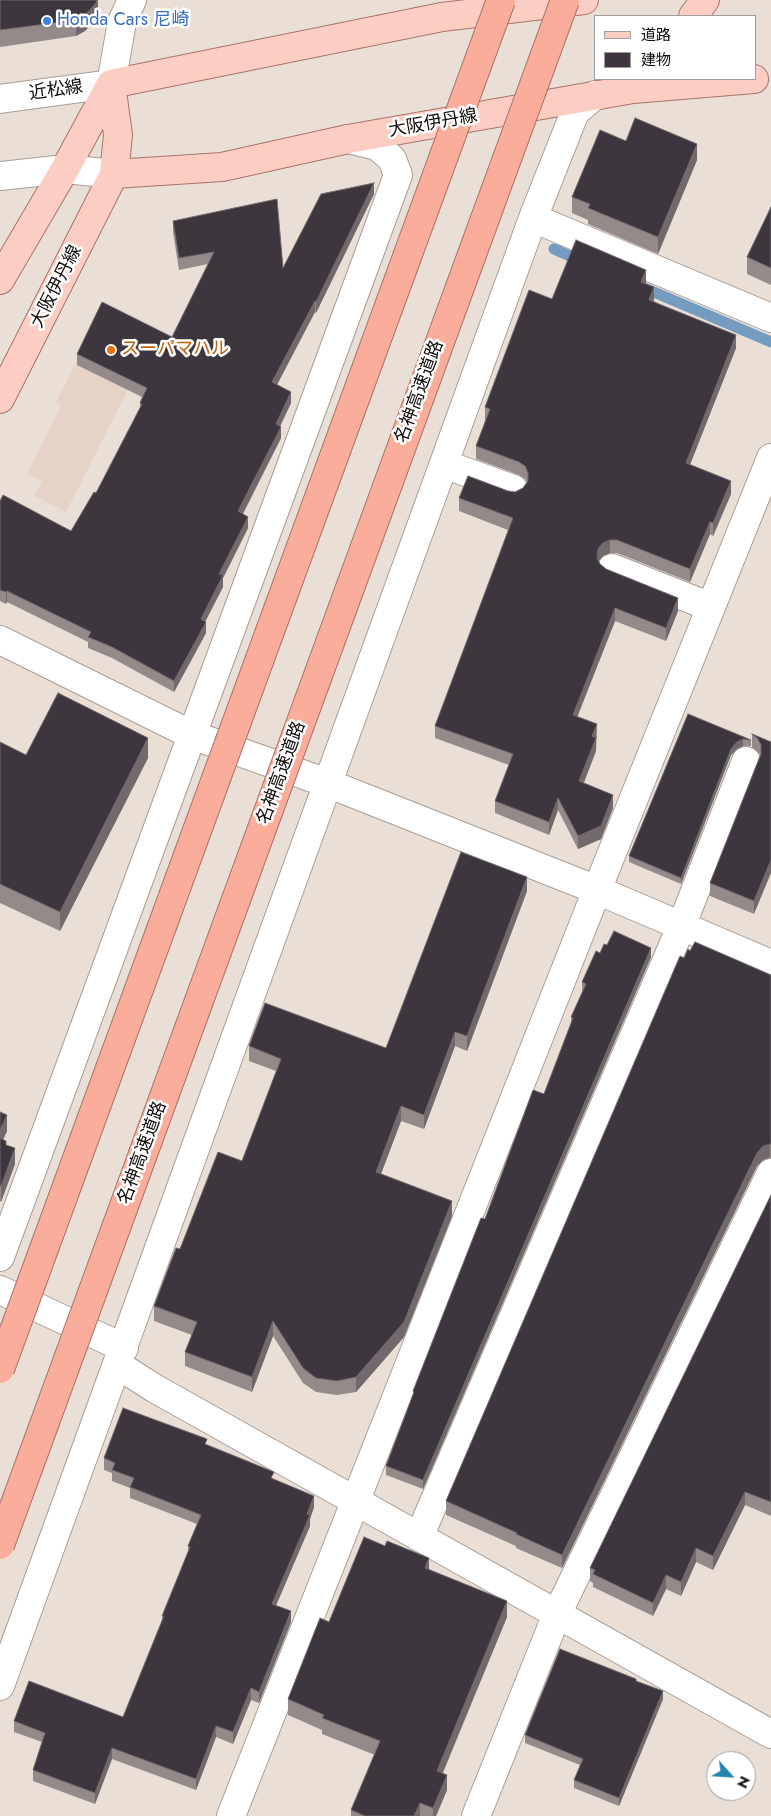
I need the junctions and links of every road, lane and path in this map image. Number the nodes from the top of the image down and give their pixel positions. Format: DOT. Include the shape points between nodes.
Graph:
graph roads {
  1 [pos="132,0"];
  2 [pos="502,0"];
  3 [pos="508,0"];
  4 [pos="564,0"];
  5 [pos="584,0"];
  6 [pos="705,0"];
  7 [pos="446,9"];
  8 [pos="474,14"];
  9 [pos="694,15"];
  10 [pos="771,78"];
  11 [pos="756,79"];
  12 [pos="731,80"];
  13 [pos="111,84"];
  14 [pos="637,84"];
  15 [pos="596,95"];
  16 [pos="0,99"];
  17 [pos="348,139"];
  18 [pos="65,169"];
  19 [pos="114,174"];
  20 [pos="0,176"];
  21 [pos="533,218"];
  22 [pos="0,280"];
  23 [pos="771,318"];
  24 [pos="0,398"];
  25 [pos="771,458"];
  26 [pos="444,464"];
  27 [pos="513,489"];
  28 [pos="612,568"];
  29 [pos="711,607"];
  30 [pos="0,640"];
  31 [pos="192,735"];
  32 [pos="746,761"];
  33 [pos="327,783"];
  34 [pos="597,890"];
  35 [pos="681,927"];
  36 [pos="771,964"];
  37 [pos="771,1173"];
  38 [pos="0,1257"];
  39 [pos="0,1290"];
  40 [pos="121,1357"];
  41 [pos="0,1369"];
  42 [pos="356,1501"];
  43 [pos="419,1536"];
  44 [pos="0,1546"];
  45 [pos="557,1614"];
  46 [pos="0,1686"];
  47 [pos="771,1734"];
  48 [pos="231,1816"];
  49 [pos="476,1816"];
  1 -- 13 [label="street" via="122,22"];
  2 -- 41 [label="highway, bridge"];
  3 -- 8 [label="main road"];
  4 -- 44 [label="highway, 名神高速道路, bridge"];
  5 -- 8 [label="main road"];
  6 -- 9 [label="main road"];
  7 -- 8 [label="main road"];
  7 -- 13 [label="main road"];
  10 -- 11 [label="main road, 大阪伊丹線"];
  12 -- 14 [label="main road, 大阪伊丹線"];
  13 -- 16 [label="street, 近松線"];
  13 -- 18 [label="main road"];
  13 -- 19 [label="main road, 大阪伊丹線" via="118,135"];
  14 -- 15 [label="main road, 大阪伊丹線"];
  15 -- 17 [label="main road, 大阪伊丹線"];
  15 -- 21 [label="street" via="575,112"];
  17 -- 19 [label="main road, 大阪伊丹線" via="222,167"];
  17 -- 31 [label="street" via="377,146 392,159 398,175"];
  18 -- 19 [label="street"];
  18 -- 20 [label="street"];
  18 -- 22 [label="main road"];
  19 -- 24 [label="main road, 大阪伊丹線"];
  21 -- 23 [label="street"];
  21 -- 26 [label="street"];
  25 -- 29 [label="street"];
  26 -- 27 [label="street"];
  26 -- 33 [label="street"];
  28 -- 29 [label="street"];
  29 -- 34 [label="street"];
  30 -- 31 [label="street"];
  31 -- 33 [label="street"];
  31 -- 38 [label="street"];
  32 -- 35 [label="street"];
  33 -- 34 [label="street"];
  33 -- 40 [label="street"];
  34 -- 35 [label="street"];
  34 -- 42 [label="street"];
  35 -- 36 [label="street"];
  35 -- 43 [label="street"];
  37 -- 45 [label="street"];
  39 -- 40 [label="street"];
  40 -- 42 [label="street" via="154,1388"];
  40 -- 46 [label="street"];
  42 -- 43 [label="street"];
  42 -- 48 [label="street"];
  43 -- 45 [label="street"];
  45 -- 47 [label="street"];
  45 -- 49 [label="street"];
}
